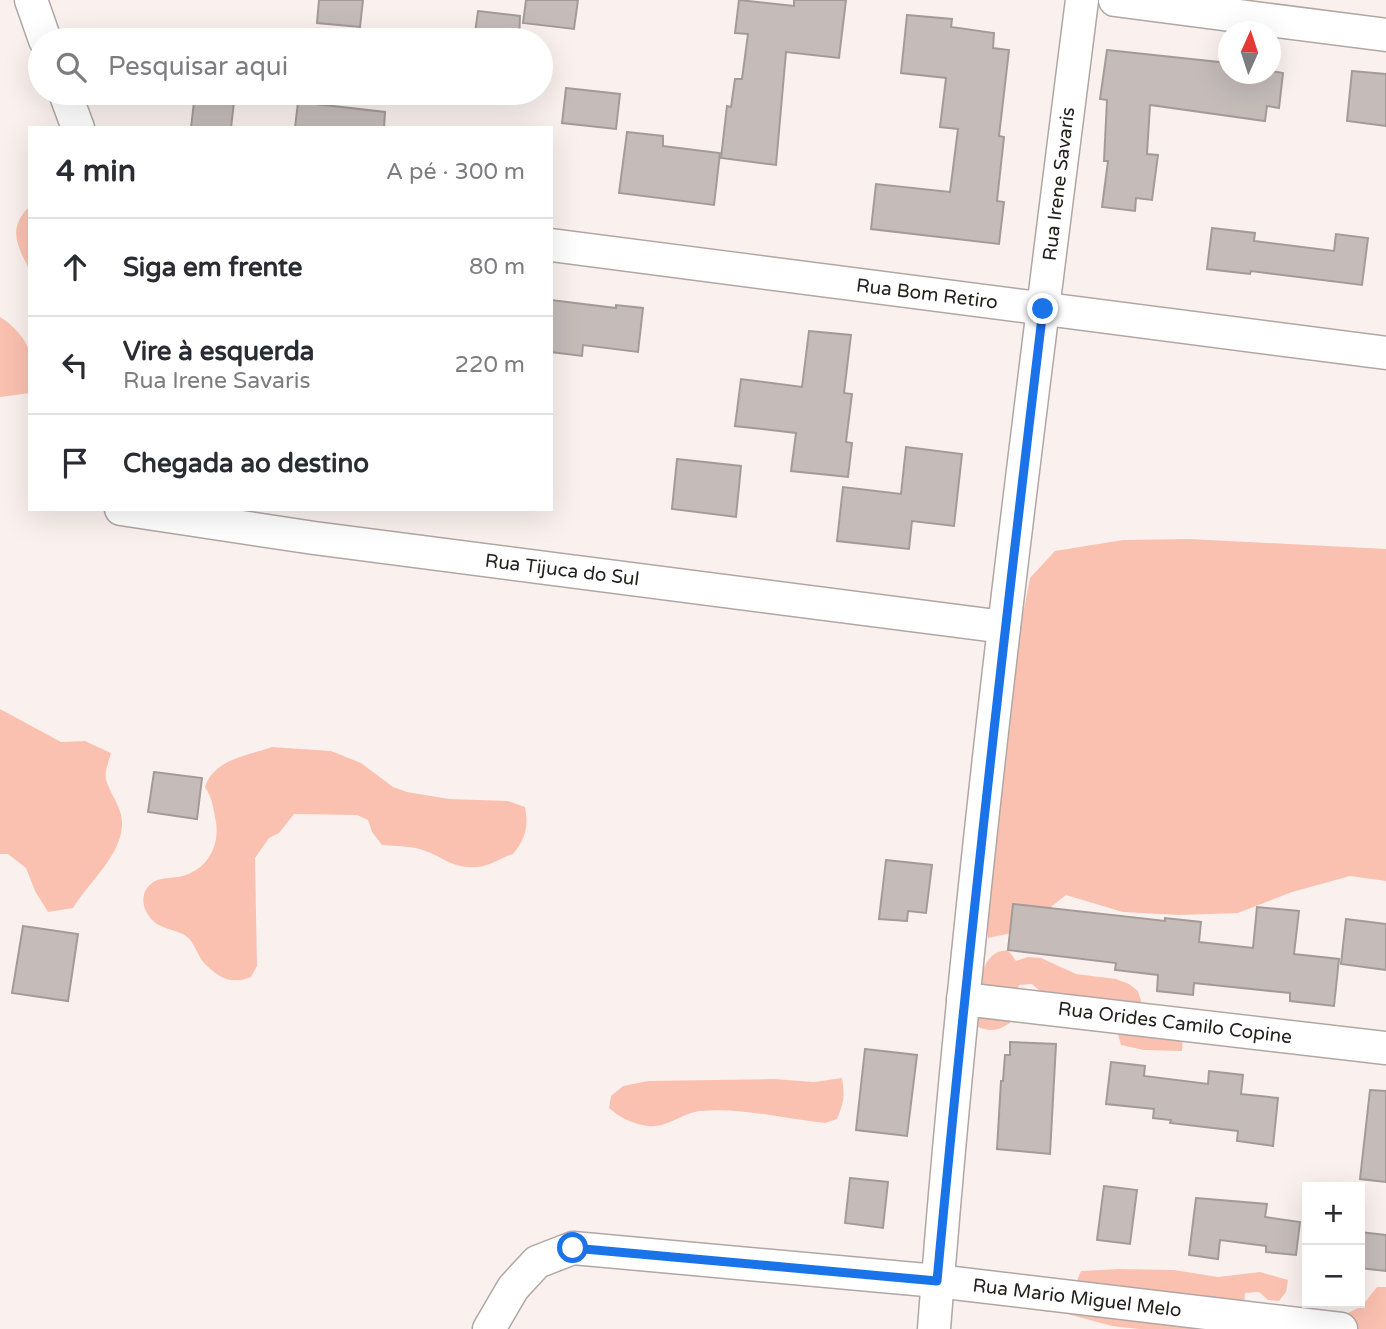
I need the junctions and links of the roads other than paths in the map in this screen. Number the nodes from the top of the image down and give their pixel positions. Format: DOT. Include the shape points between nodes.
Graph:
graph roads {
  1 [pos="30,0"];
  2 [pos="1082,0"];
  3 [pos="1115,0"];
  4 [pos="40,28"];
  5 [pos="1386,35"];
  6 [pos="69,105"];
  7 [pos="77,126"];
  8 [pos="553,245"];
  9 [pos="1043,309"];
  10 [pos="1386,353"];
  11 [pos="134,511"];
  12 [pos="1004,627"];
  13 [pos="963,999"];
  14 [pos="1386,1048"];
  15 [pos="937,1281"];
  16 [pos="489,1329"];
  17 [pos="934,1329"];
  18 [pos="1341,1329"];
  1 -- 4 [label="street"];
  2 -- 9 [label="street, Rua Irene Savaris"];
  3 -- 5 [label="street"];
  6 -- 7 [label="street"];
  8 -- 9 [label="street, Rua Bom Retiro"];
  9 -- 10 [label="street, Rua Bom Retiro"];
  9 -- 12 [label="street, Rua Irene Savaris"];
  11 -- 12 [label="street, Rua Tijuca do Sul"];
  12 -- 13 [label="street, Rua Irene Savaris"];
  13 -- 14 [label="street, Rua Orides Camilo Copine"];
  13 -- 15 [label="street, Rua Irene Savaris"];
  15 -- 16 [label="street, Rua Mario Miguel Melo" via="573,1248 537,1262 513,1288"];
  15 -- 17 [label="street, Rua Irene Savaris"];
  15 -- 18 [label="street, Rua Mario Miguel Melo"];
}
